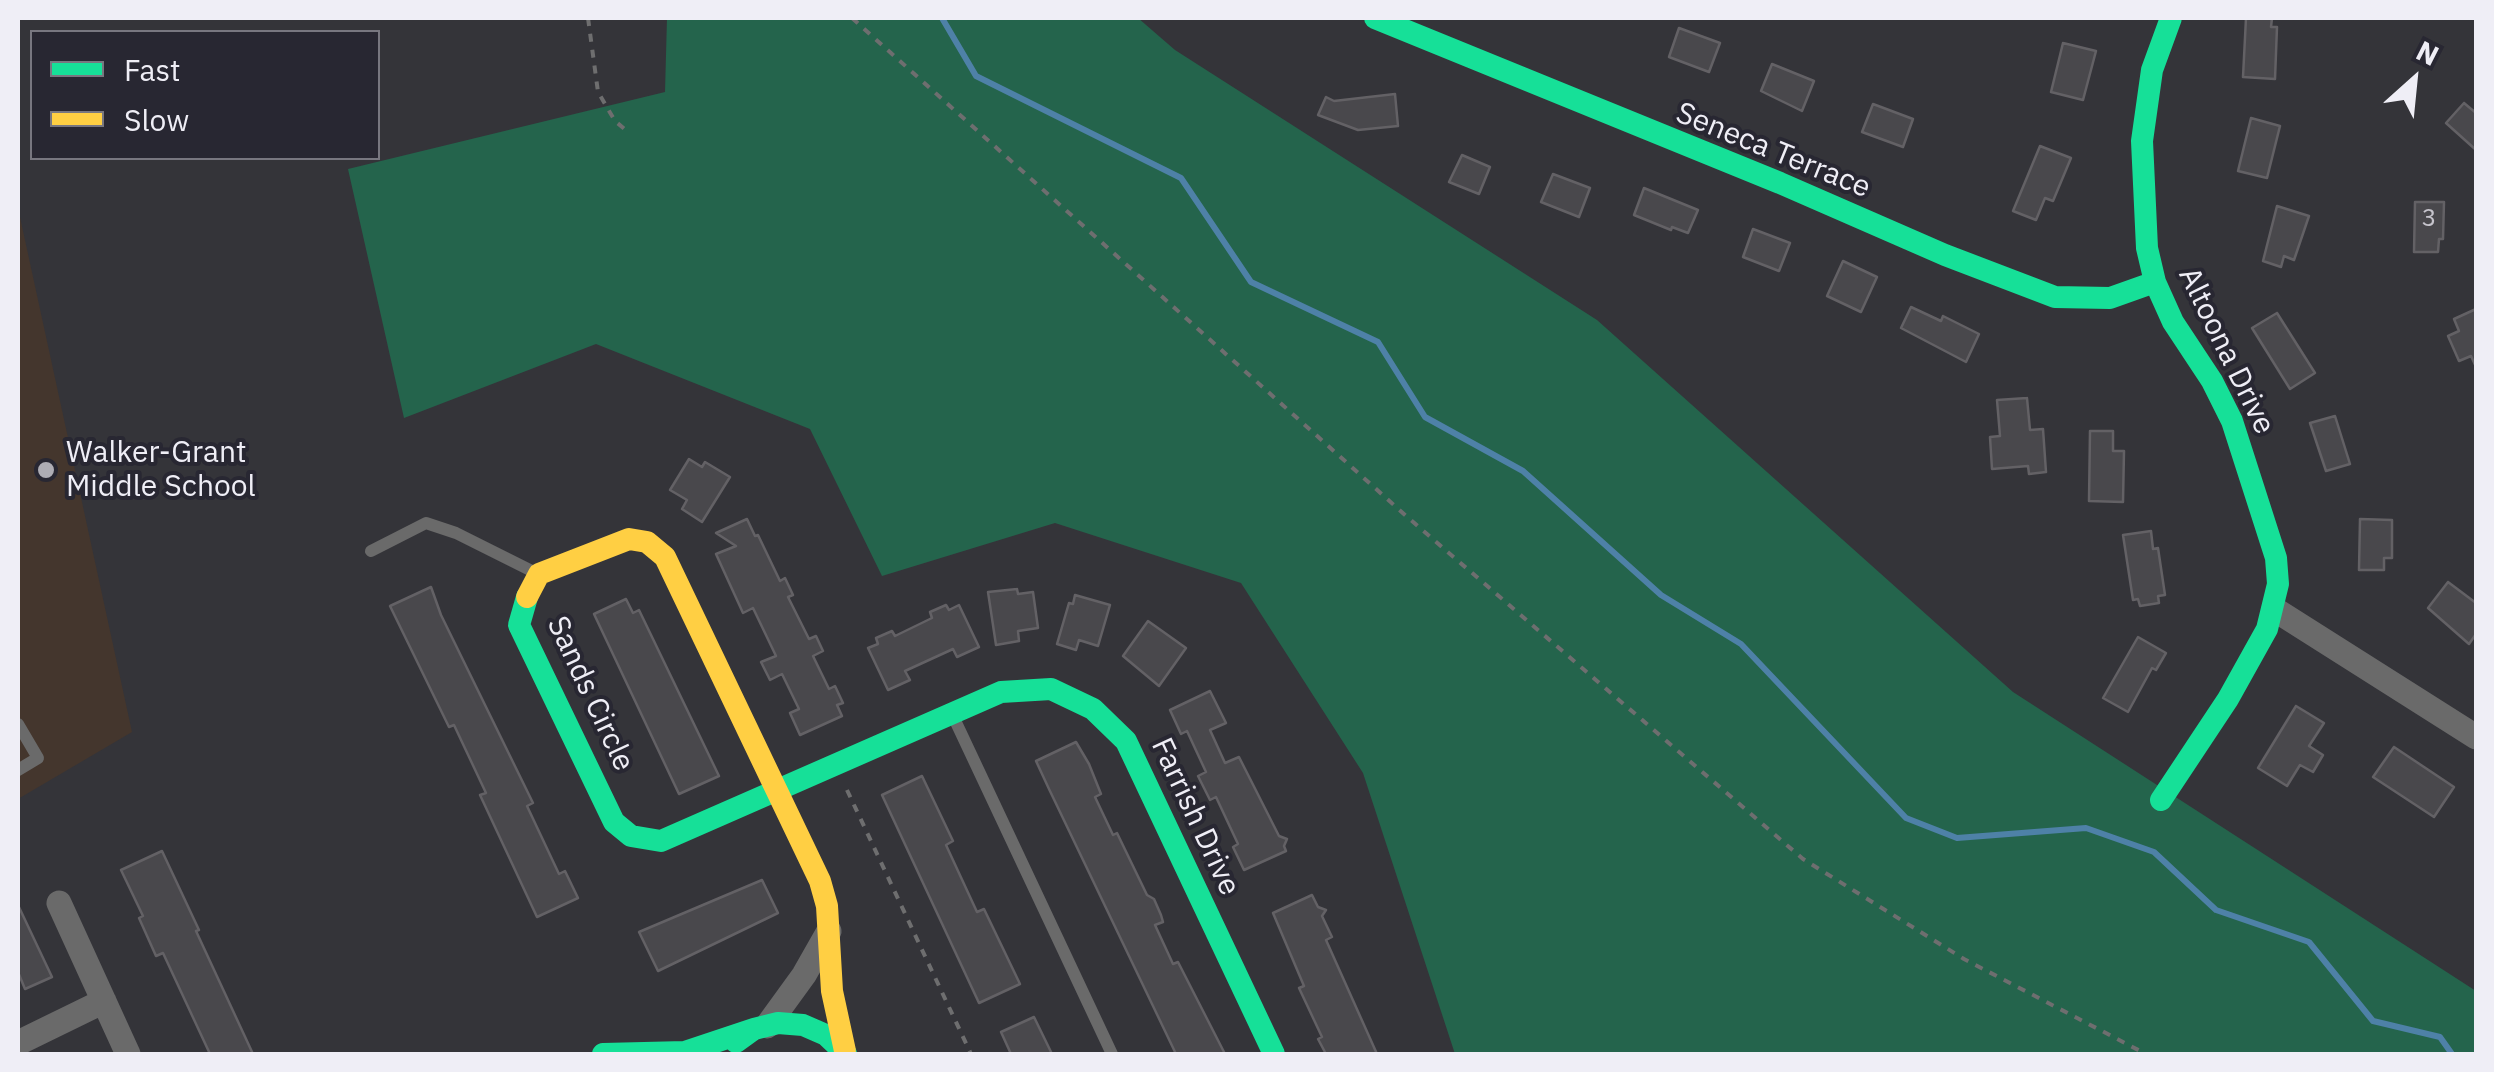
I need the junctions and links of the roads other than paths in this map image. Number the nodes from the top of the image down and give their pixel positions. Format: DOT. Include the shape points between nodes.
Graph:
graph roads {
  1 [pos="1375,18"];
  2 [pos="2171,18"];
  3 [pos="2155,282"];
  4 [pos="371,551"];
  5 [pos="539,574"];
  6 [pos="2274,609"];
  7 [pos="952,714"];
  8 [pos="18,724"];
  9 [pos="2476,736"];
  10 [pos="18,770"];
  11 [pos="775,790"];
  12 [pos="2161,800"];
  13 [pos="60,903"];
  14 [pos="829,931"];
  15 [pos="104,1001"];
  16 [pos="761,1028"];
  17 [pos="18,1043"];
  18 [pos="845,1053"];
  19 [pos="128,1054"];
  20 [pos="603,1054"];
  21 [pos="725,1054"];
  22 [pos="1112,1054"];
  23 [pos="1274,1054"];
  1 -- 3 [label="street, Seneca Terrace" via="2041,292 2110,298"];
  2 -- 3 [label="street, Altoona Drive" via="2152,70 2142,141"];
  3 -- 6 [label="street, Altoona Drive" via="2232,422 2276,558"];
  4 -- 5 [label="lane" via="426,523"];
  5 -- 11 [label="street" via="630,540 647,542 665,557"];
  5 -- 11 [label="street, Sands Circle" via="519,625 614,822 630,836 662,842"];
  6 -- 9 [label="street"];
  6 -- 12 [label="street, Altoona Drive" via="2228,700"];
  7 -- 11 [label="street, Farrish Drive"];
  7 -- 22 [label="lane"];
  7 -- 23 [label="street, Farrish Drive" via="1001,692 1051,690 1093,709 1126,740"];
  8 -- 10 [label="lane" via="38,758"];
  11 -- 14 [label="street" via="820,881"];
  13 -- 15 [label="street"];
  14 -- 16 [label="street"];
  14 -- 18 [label="street"];
  15 -- 17 [label="street"];
  15 -- 19 [label="street"];
  16 -- 18 [label="street" via="803,1024"];
  16 -- 20 [label="street" via="685,1052"];
  16 -- 21 [label="street"];
}
